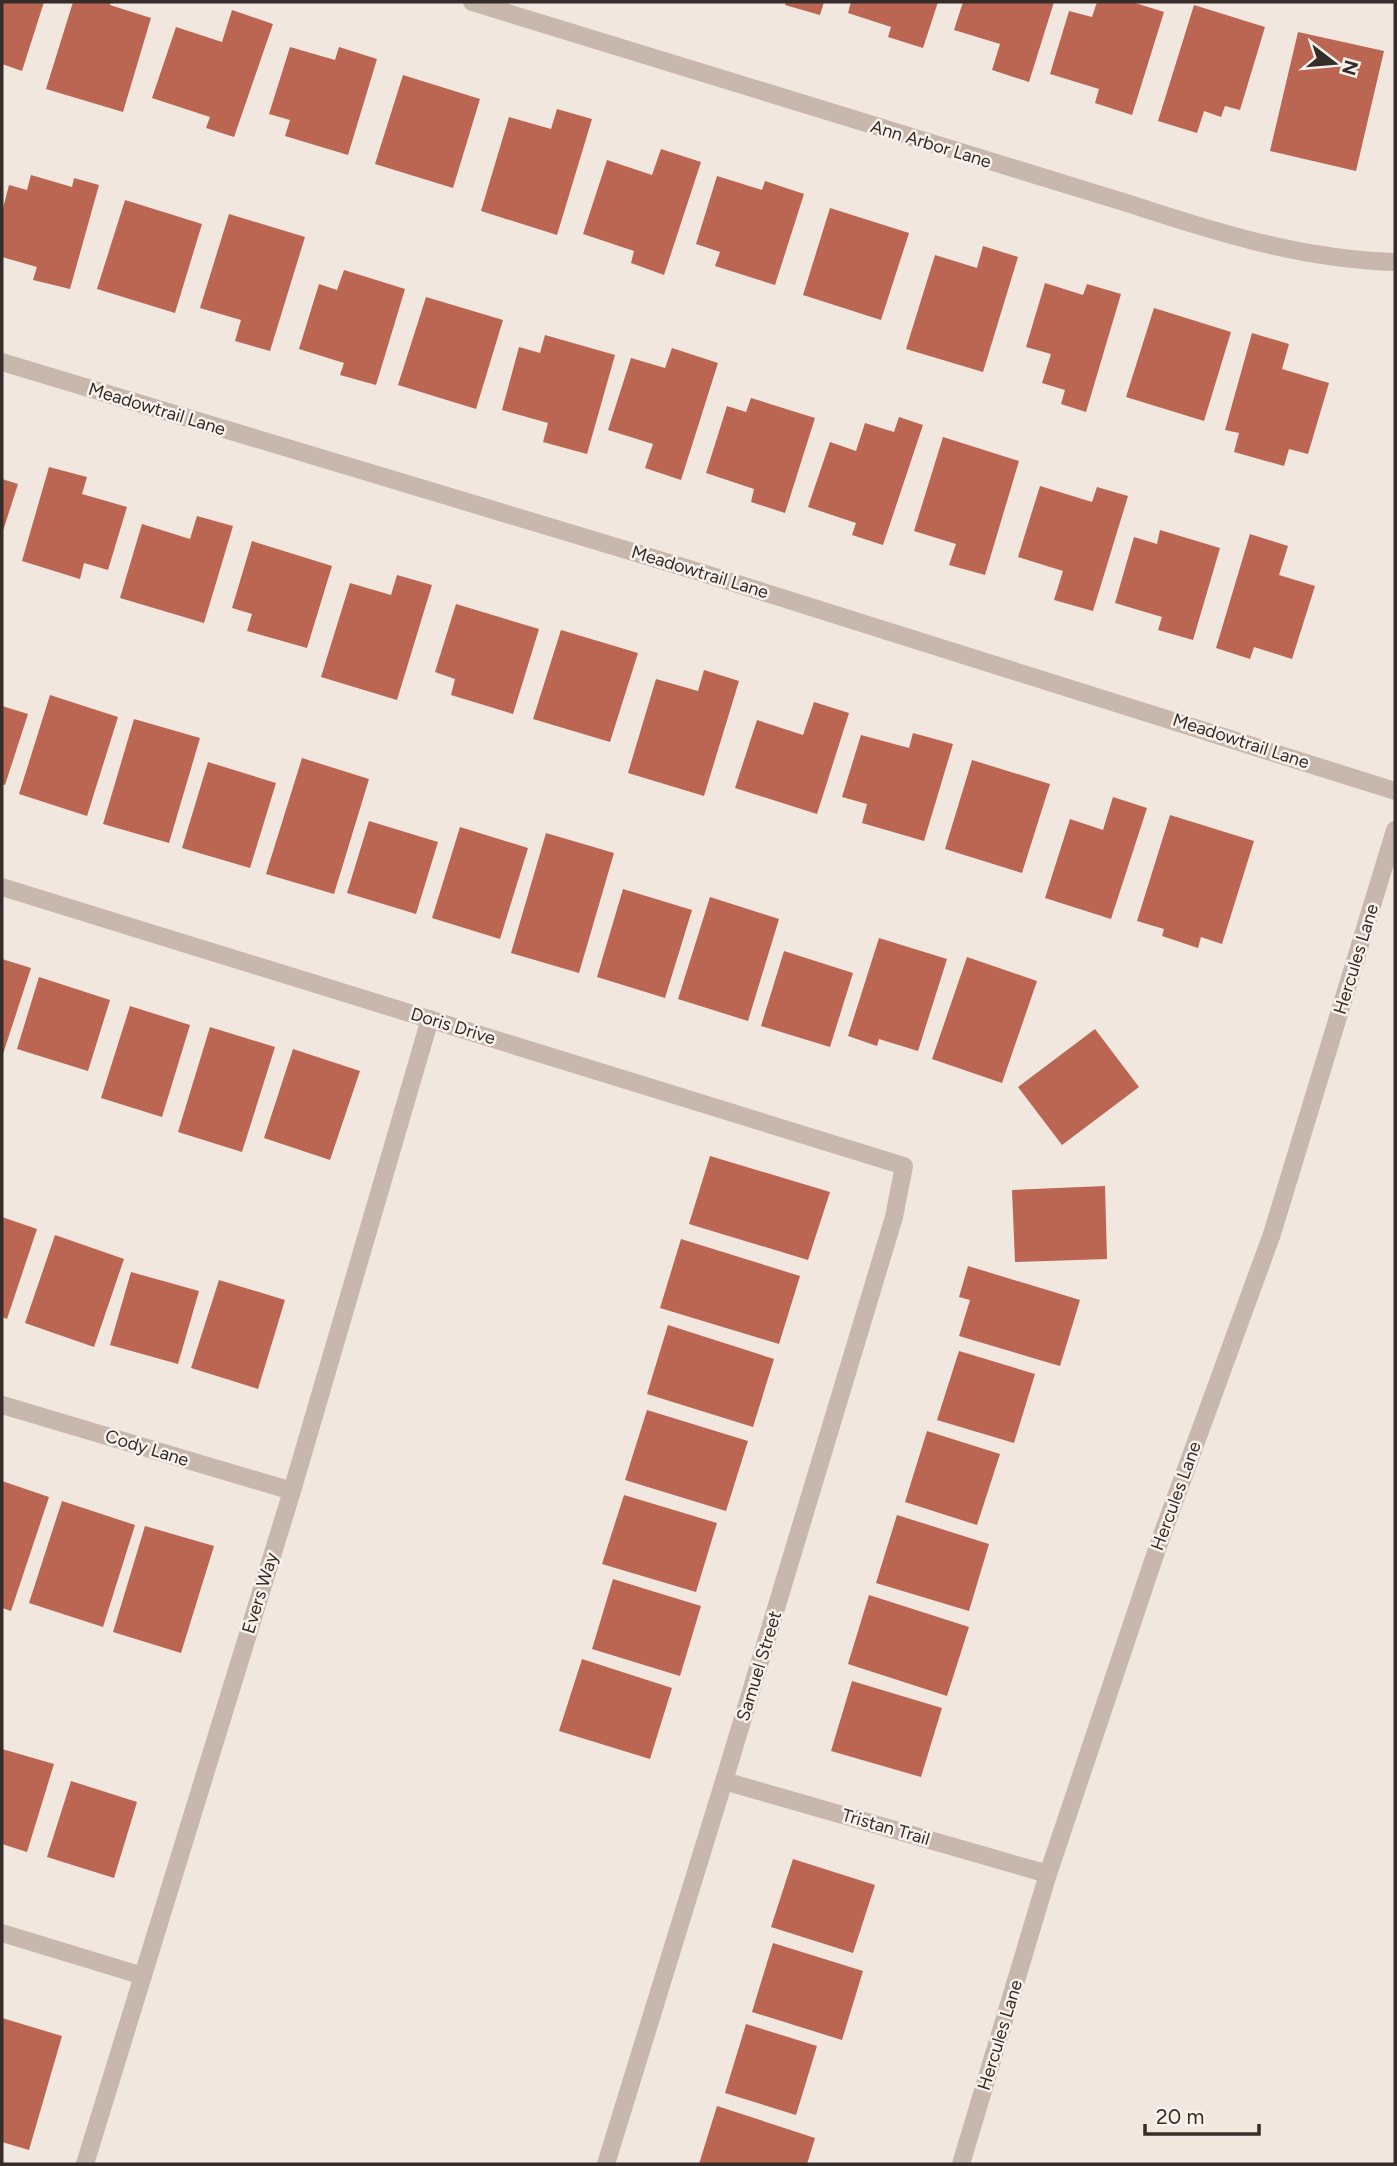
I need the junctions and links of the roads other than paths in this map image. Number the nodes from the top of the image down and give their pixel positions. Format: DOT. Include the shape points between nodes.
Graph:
graph roads {
  1 [pos="472,2"];
  2 [pos="1395,262"];
  3 [pos="2,362"];
  4 [pos="1395,791"];
  5 [pos="1395,830"];
  6 [pos="2,887"];
  7 [pos="430,1019"];
  8 [pos="904,1166"];
  9 [pos="2,1405"];
  10 [pos="292,1491"];
  11 [pos="724,1781"];
  12 [pos="1048,1874"];
  13 [pos="2,1933"];
  14 [pos="143,1976"];
  15 [pos="85,2164"];
  16 [pos="606,2164"];
  17 [pos="961,2164"];
  1 -- 2 [label="street, Ann Arbor Lane" via="1217,233 1334,258"];
  3 -- 4 [label="street, Meadowtrail Lane" via="836,613"];
  5 -- 12 [label="street, Hercules Lane" via="1272,1234 1158,1546"];
  6 -- 7 [label="street, Doris Drive"];
  7 -- 8 [label="street, Doris Drive"];
  7 -- 10 [label="street, Evers Way"];
  8 -- 11 [label="street, Samuel Street" via="894,1217"];
  9 -- 10 [label="street, Cody Lane"];
  10 -- 14 [label="street, Evers Way"];
  11 -- 12 [label="street, Tristan Trail"];
  11 -- 16 [label="street, Samuel Street"];
  12 -- 17 [label="street, Hercules Lane"];
  13 -- 14 [label="street"];
  14 -- 15 [label="street, Evers Way"];
}
